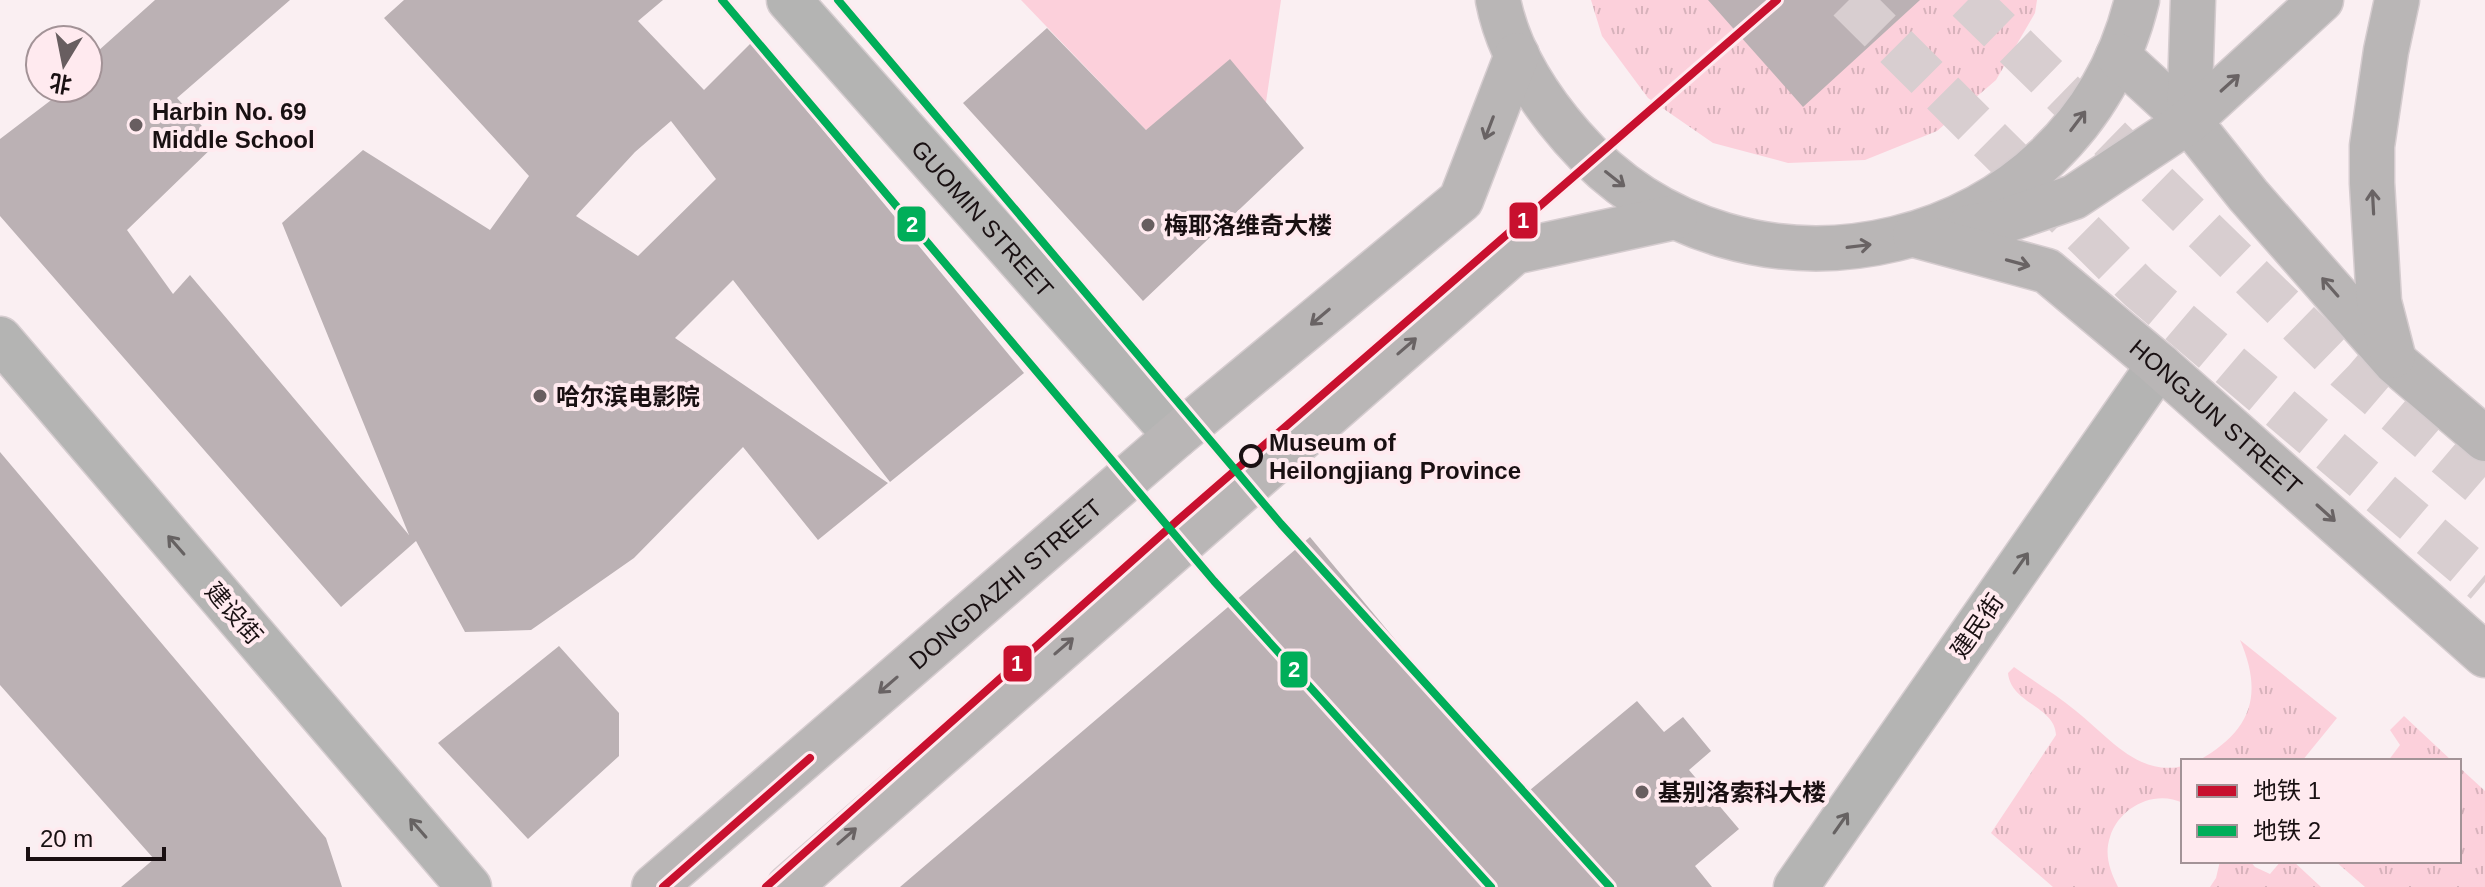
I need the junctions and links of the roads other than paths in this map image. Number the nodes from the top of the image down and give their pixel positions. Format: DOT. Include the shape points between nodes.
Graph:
graph roads {
  1 [pos="789,0"];
  2 [pos="1498,0"];
  3 [pos="2137,0"];
  4 [pos="2193,0"];
  5 [pos="2321,0"];
  6 [pos="2397,0"];
  7 [pos="1517,55"];
  8 [pos="2118,56"];
  9 [pos="2189,121"];
  10 [pos="1675,217"];
  11 [pos="1915,235"];
  12 [pos="0,339"];
  13 [pos="2395,362"];
  14 [pos="2159,365"];
  15 [pos="1176,436"];
  16 [pos="2485,439"];
  17 [pos="2485,655"];
  18 [pos="469,887"];
  19 [pos="654,887"];
  20 [pos="789,887"];
  21 [pos="1796,887"];
  1 -- 15 [label="street, GUOMIN STREET"];
  2 -- 7 [label="main road"];
  3 -- 8 [label="main road"];
  4 -- 9 [label="main road"];
  9 -- 5 [label="main road, one-way"];
  13 -- 6 [label="main road, one-way" via="2379,302 2372,183 2376,118"];
  7 -- 10 [label="main road, one-way" via="1549,111 1592,161"];
  7 -- 15 [label="main road, DONGDAZHI STREET, one-way" via="1461,200"];
  8 -- 9 [label="main road"];
  11 -- 8 [label="main road, one-way" via="1959,218 2036,167 2069,134"];
  9 -- 11 [label="main road" via="2074,197 1998,223"];
  13 -- 9 [label="main road, one-way"];
  10 -- 11 [label="main road, one-way" via="1713,233 1793,249 1835,249"];
  20 -- 10 [label="main road, one-way" via="1514,252"];
  11 -- 14 [label="main road, HONGJUN STREET, one-way" via="2047,271"];
  18 -- 12 [label="street, 建设街, one-way"];
  13 -- 16 [label="main road"];
  14 -- 17 [label="main road, HONGJUN STREET, one-way"];
  21 -- 14 [label="street, 建民街, one-way"];
  15 -- 19 [label="main road, DONGDAZHI STREET, one-way"];
}
